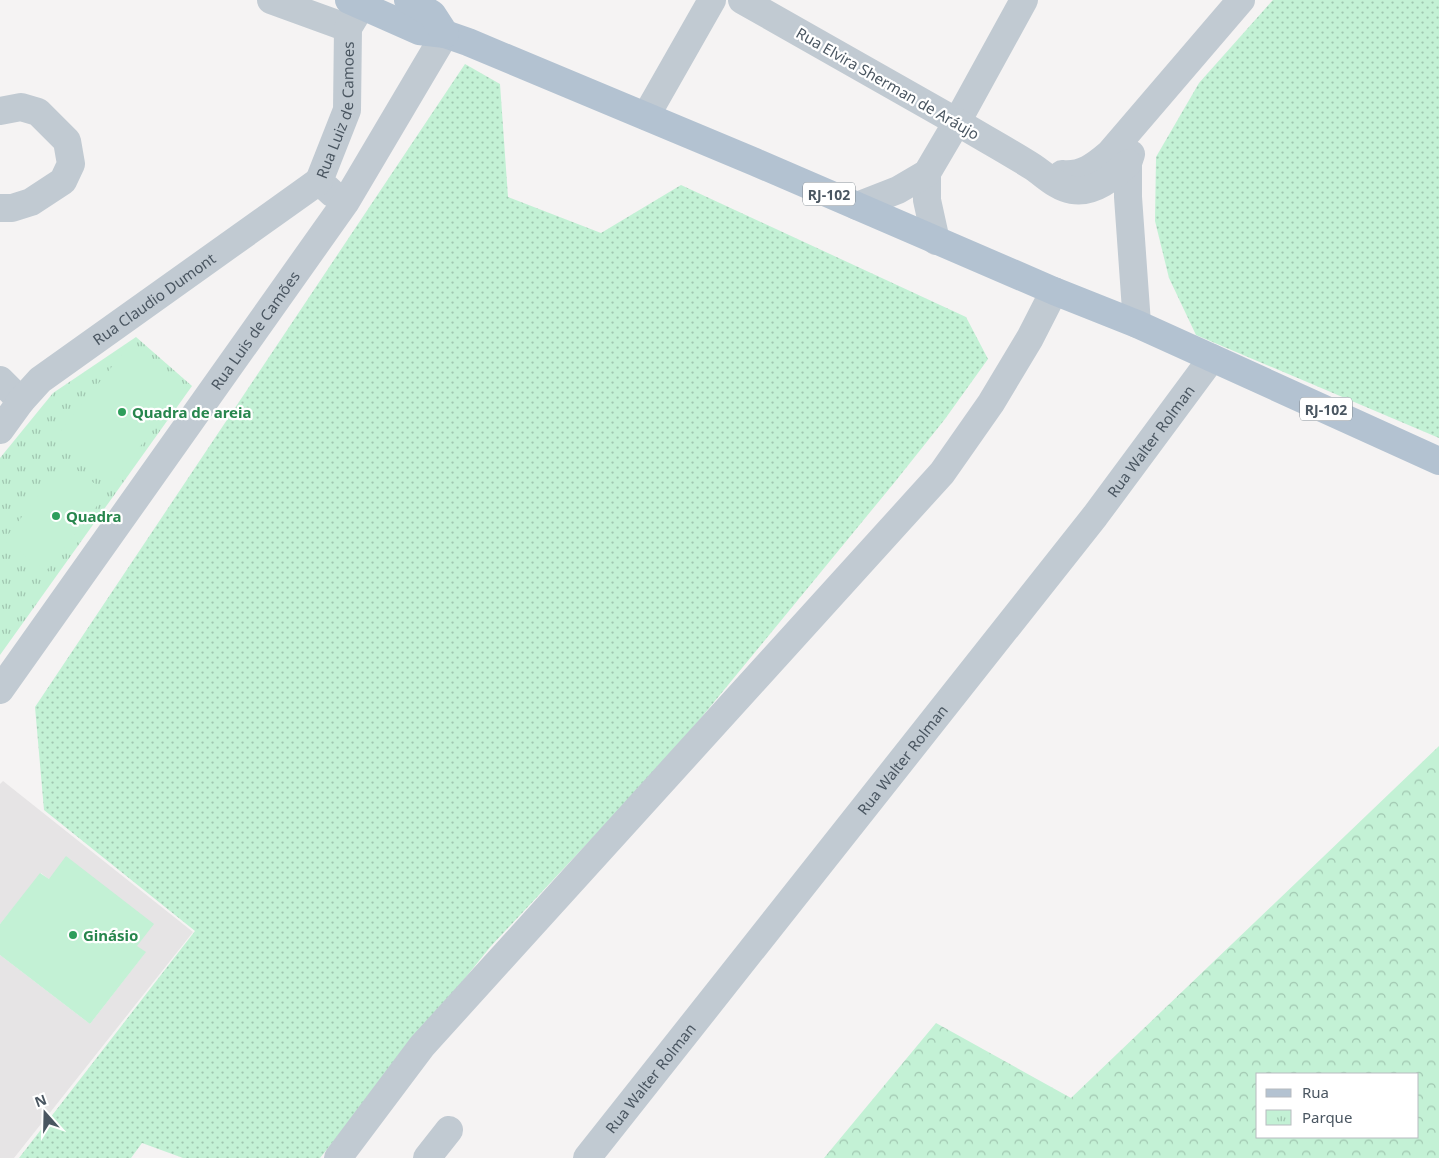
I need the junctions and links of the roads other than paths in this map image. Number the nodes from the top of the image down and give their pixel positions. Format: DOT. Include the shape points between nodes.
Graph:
graph roads {
  1 [pos="271,0"];
  2 [pos="408,0"];
  3 [pos="712,0"];
  4 [pos="742,0"];
  5 [pos="1024,0"];
  6 [pos="1241,0"];
  7 [pos="356,8"];
  8 [pos="445,34"];
  9 [pos="0,111"];
  10 [pos="1143,113"];
  11 [pos="646,116"];
  12 [pos="957,122"];
  13 [pos="1128,163"];
  14 [pos="1034,168"];
  15 [pos="927,173"];
  16 [pos="319,181"];
  17 [pos="345,203"];
  18 [pos="857,206"];
  19 [pos="0,208"];
  20 [pos="936,241"];
  21 [pos="1054,291"];
  22 [pos="1136,324"];
  23 [pos="1212,358"];
  24 [pos="0,380"];
  25 [pos="22,401"];
  26 [pos="0,430"];
  27 [pos="1439,461"];
  28 [pos="0,690"];
  29 [pos="449,1130"];
  30 [pos="338,1158"];
  31 [pos="427,1158"];
  32 [pos="587,1158"];
  1 -- 7 [label="street"];
  2 -- 8 [label="main road" via="432,14"];
  3 -- 11 [label="street"];
  4 -- 12 [label="street, Rua Elvira Sherman de Aráujo"];
  5 -- 12 [label="street"];
  6 -- 10 [label="street"];
  7 -- 8 [label="main road, RJ-102" via="419,31"];
  7 -- 16 [label="street, Rua Luiz de Camoes" via="347,110"];
  8 -- 11 [label="main road, RJ-102"];
  8 -- 17 [label="street, Rua Luis de Camões"];
  9 -- 19 [label="street" via="21,106 38,112 67,141 71,164 63,181 31,202"];
  10 -- 13 [label="street"];
  10 -- 14 [label="street" via="1094,167 1080,173 1064,174"];
  11 -- 18 [label="main road, RJ-102"];
  12 -- 14 [label="street, Rua Elvira Sherman de Aráujo"];
  12 -- 15 [label="street"];
  13 -- 14 [label="street" via="1112,178 1091,189 1072,190 1053,183"];
  13 -- 22 [label="street"];
  15 -- 18 [label="street" via="898,190"];
  15 -- 20 [label="street" via="927,200"];
  16 -- 17 [label="street, Rua Luiz de Camoes"];
  16 -- 25 [label="street, Rua Claudio Dumont" via="40,380"];
  17 -- 28 [label="street, Rua Luis de Camões"];
  18 -- 20 [label="main road, RJ-102"];
  20 -- 21 [label="main road, RJ-102"];
  21 -- 22 [label="main road, RJ-102"];
  21 -- 30 [label="street" via="996,394 942,473 422,1046"];
  22 -- 23 [label="main road, RJ-102"];
  23 -- 27 [label="main road, RJ-102"];
  23 -- 32 [label="street, Rua Walter Rolman" via="1095,516"];
  24 -- 25 [label="street"];
  25 -- 26 [label="street, Rua Claudio Dumont"];
  29 -- 31 [label="street"];
}
